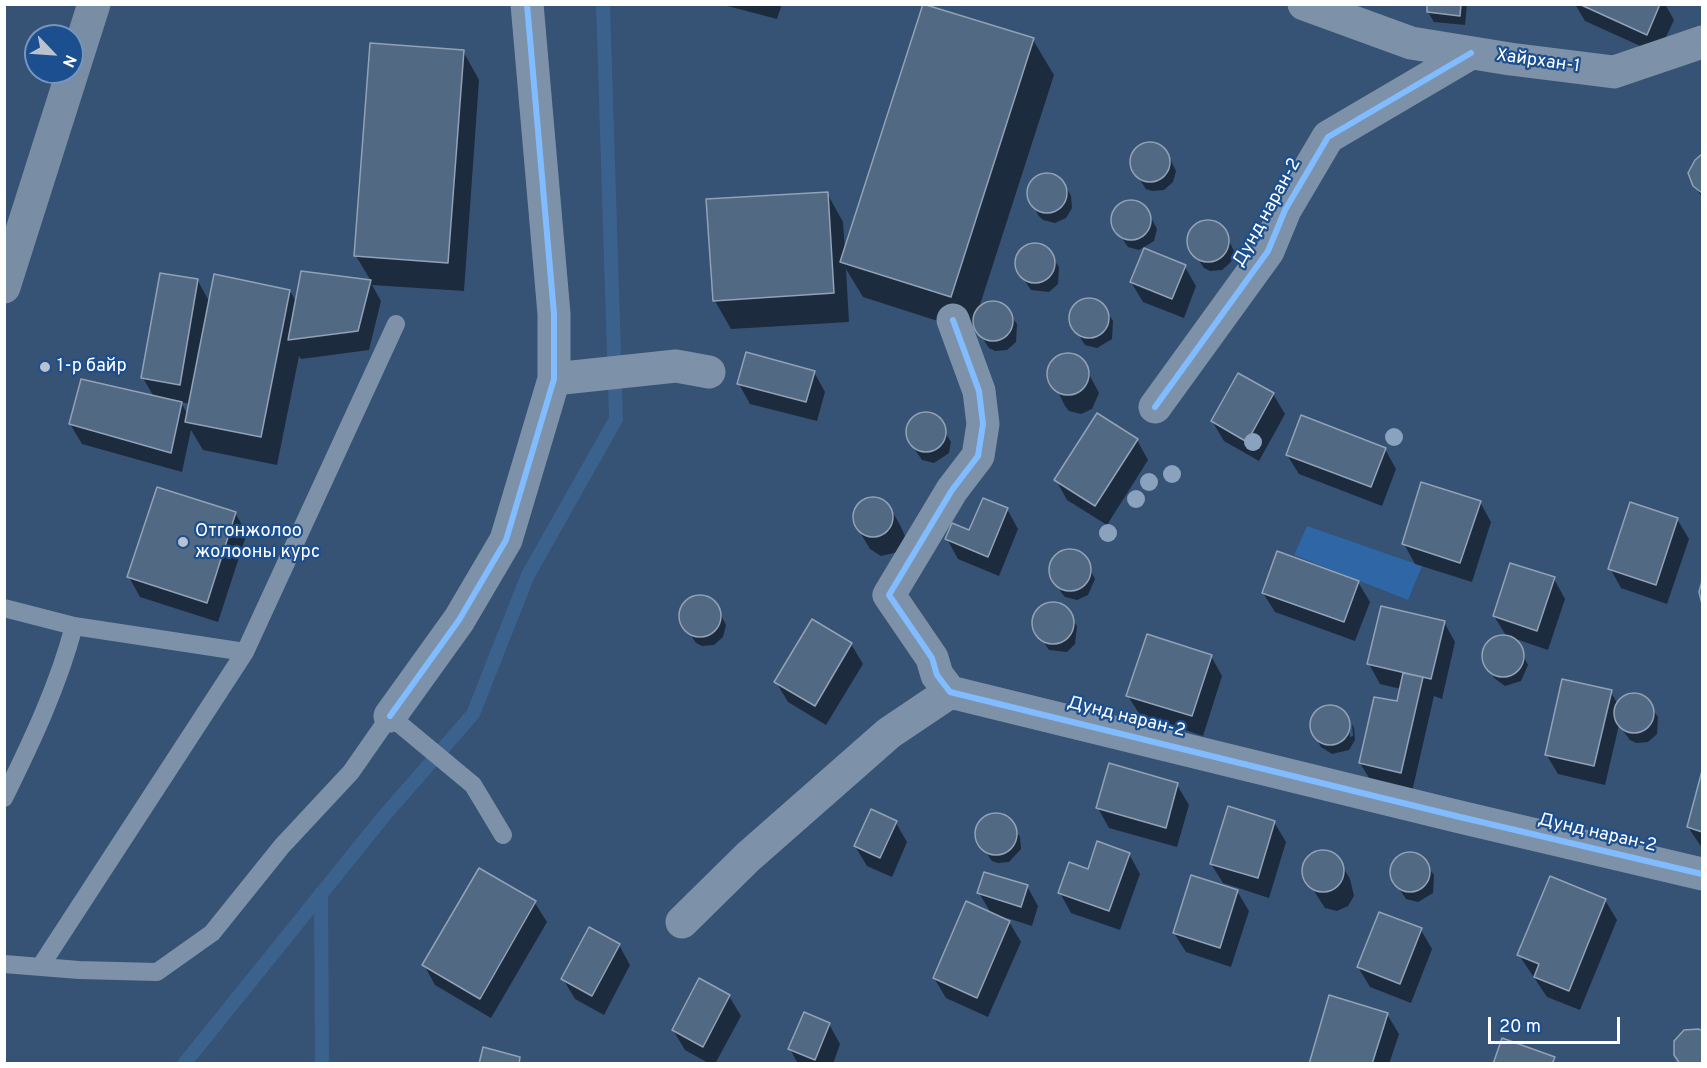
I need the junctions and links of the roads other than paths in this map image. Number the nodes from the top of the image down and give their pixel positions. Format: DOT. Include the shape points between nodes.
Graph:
graph roads {
  1 [pos="94,4"];
  2 [pos="527,4"];
  3 [pos="1304,4"];
  4 [pos="1702,42"];
  5 [pos="1471,53"];
  6 [pos="4,287"];
  7 [pos="954,320"];
  8 [pos="396,324"];
  9 [pos="709,372"];
  10 [pos="554,379"];
  11 [pos="1155,407"];
  12 [pos="4,608"];
  13 [pos="74,626"];
  14 [pos="245,652"];
  15 [pos="950,692"];
  16 [pos="398,722"];
  17 [pos="4,798"];
  18 [pos="503,835"];
  19 [pos="1702,874"];
  20 [pos="682,922"];
  21 [pos="4,964"];
  22 [pos="40,967"];
  1 -- 6 [label="main road"];
  2 -- 10 [label="street" via="554,314"];
  3 -- 5 [label="street, Хайрхан-1" via="1411,43"];
  4 -- 5 [label="street, Хайрхан-1" via="1614,72"];
  5 -- 11 [label="street, Дунд наран-2" via="1328,137 1285,210 1268,251"];
  7 -- 15 [label="street" via="980,391 983,424 978,456 952,490 889,595"];
  8 -- 14 [label="lane"];
  9 -- 10 [label="street" via="676,366"];
  10 -- 16 [label="street" via="506,540"];
  12 -- 13 [label="lane"];
  13 -- 14 [label="lane"];
  13 -- 17 [label="lane" via="39,727"];
  14 -- 22 [label="lane"];
  15 -- 19 [label="street, Дунд наран-2"];
  15 -- 20 [label="street" via="889,733 748,857"];
  16 -- 18 [label="lane" via="473,785"];
  16 -- 22 [label="lane" via="282,846 212,933 157,972"];
  21 -- 22 [label="lane"];
}
